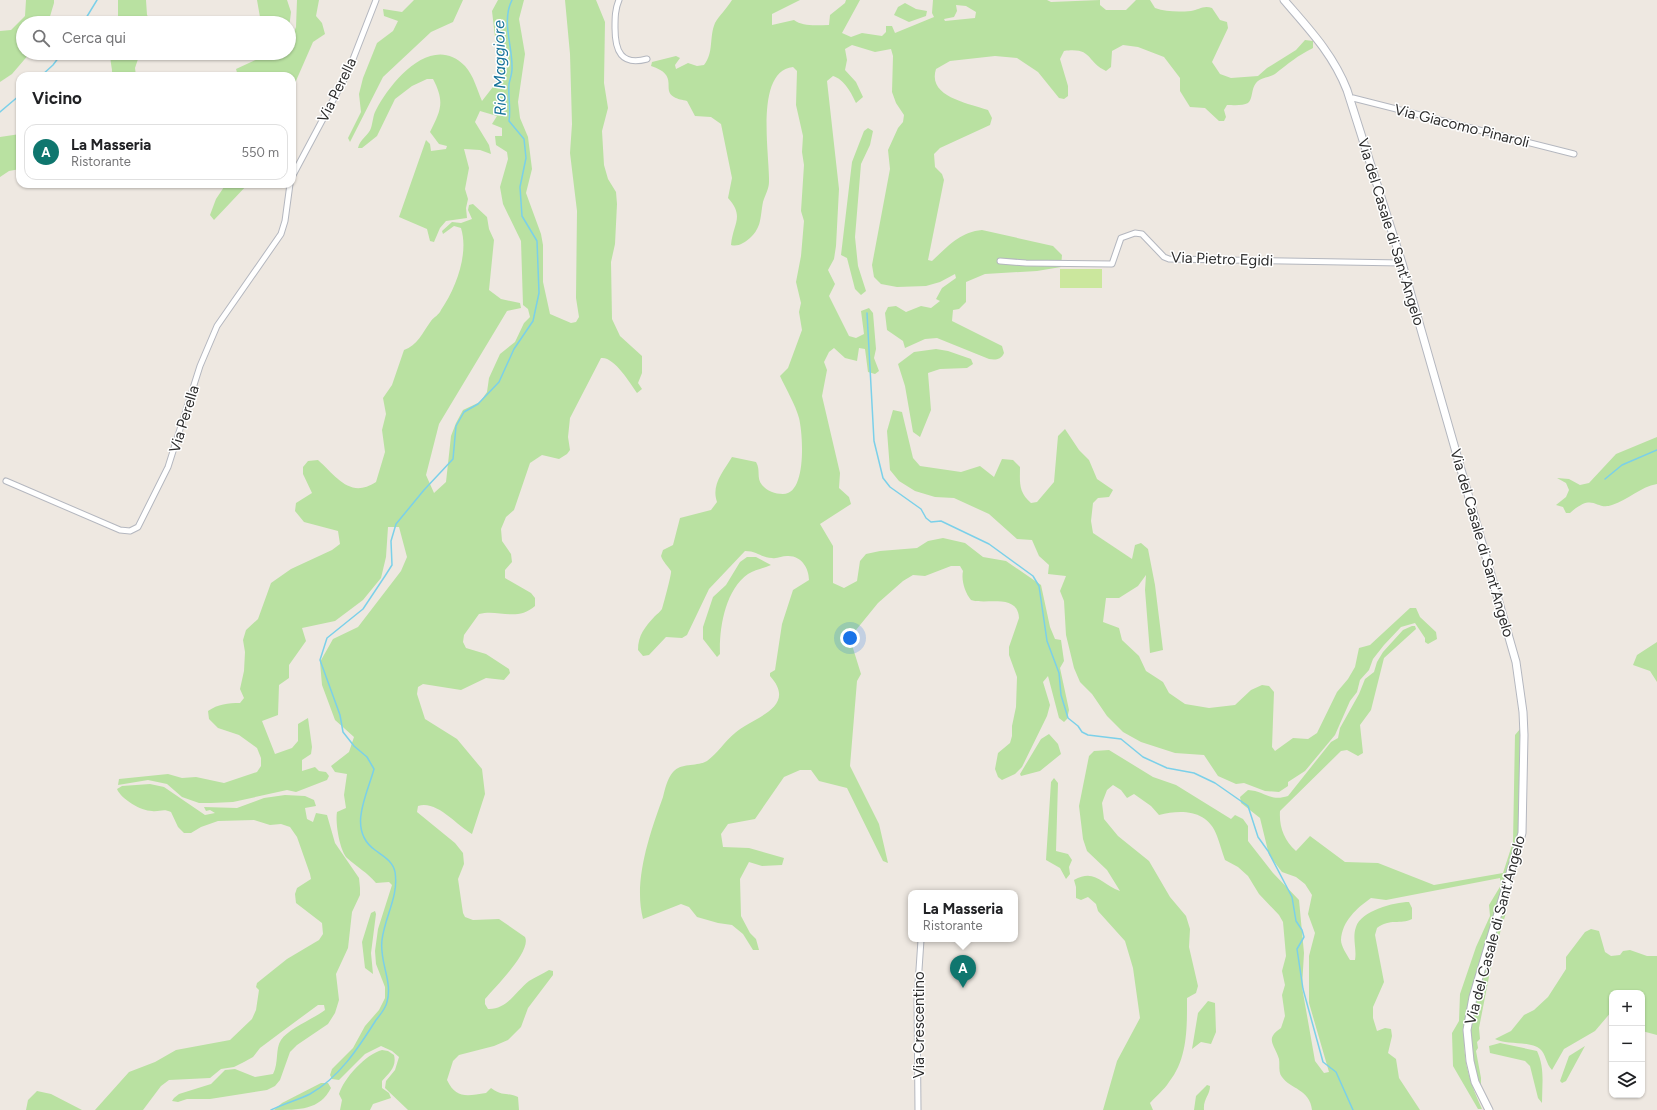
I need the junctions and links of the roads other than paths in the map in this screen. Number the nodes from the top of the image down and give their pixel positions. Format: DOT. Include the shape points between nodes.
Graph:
graph roads {
  1 [pos="376,0"];
  2 [pos="619,0"];
  3 [pos="1284,0"];
  4 [pos="647,59"];
  5 [pos="1350,99"];
  6 [pos="1574,154"];
  7 [pos="296,170"];
  8 [pos="289,188"];
  9 [pos="1000,261"];
  10 [pos="1402,263"];
  11 [pos="6,481"];
  12 [pos="920,942"];
  13 [pos="918,1110"];
  14 [pos="1489,1110"];
  1 -- 7 [label="street, Via Perella" via="348,72"];
  2 -- 4 [label="street" via="615,17 615,40 618,51 628,59"];
  3 -- 5 [label="main road, Via del Casale di Sant'Angelo" via="1332,58"];
  5 -- 6 [label="street, Via Giacomo Pinaroli"];
  5 -- 10 [label="main road, Via del Casale di Sant'Angelo"];
  8 -- 11 [label="street, Via Perella" via="281,234 217,326 200,366 168,467 138,527 130,531 120,530"];
  9 -- 10 [label="street, Via Pietro Egidi" via="1112,264 1121,238 1137,233 1142,234 1164,257 1171,259"];
  10 -- 14 [label="main road, Via del Casale di Sant'Angelo" via="1506,624 1516,662 1523,712 1521,840 1473,997 1467,1030 1473,1075"];
  12 -- 13 [label="street, Via Crescentino" via="917,999"];
}
